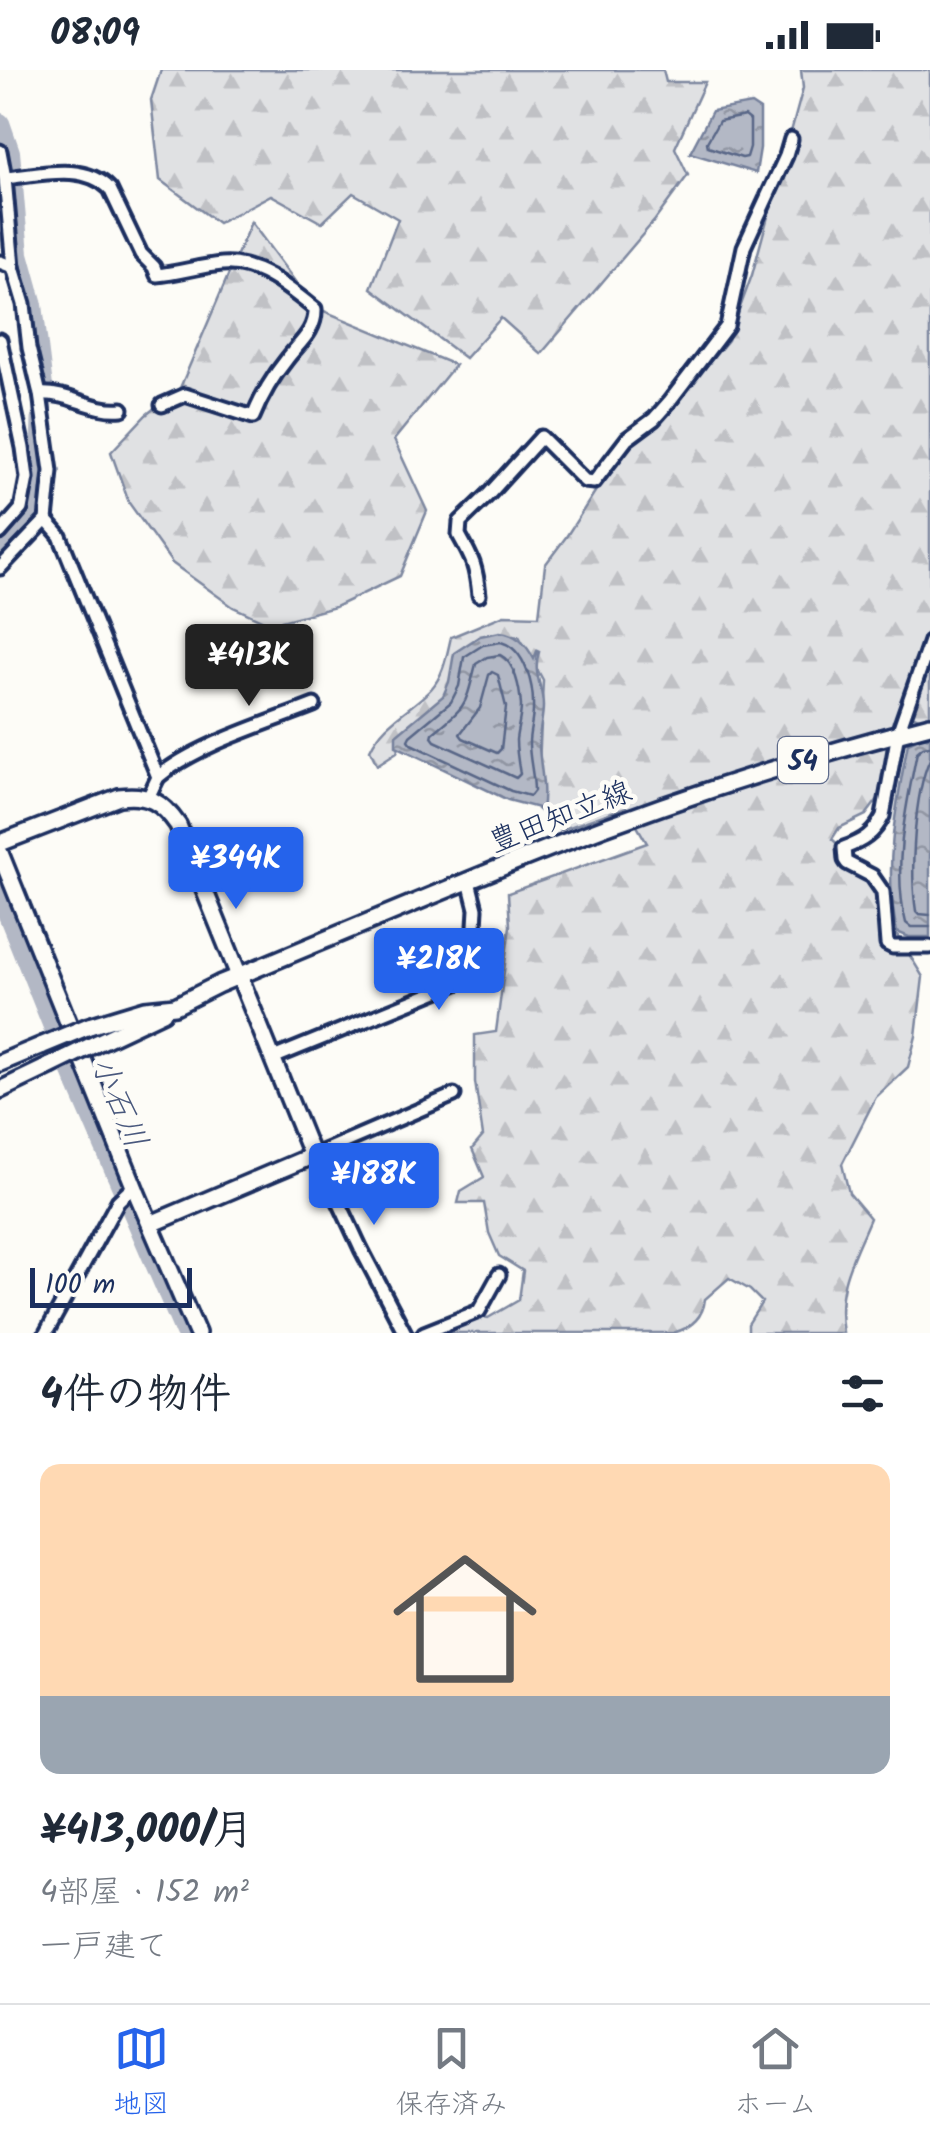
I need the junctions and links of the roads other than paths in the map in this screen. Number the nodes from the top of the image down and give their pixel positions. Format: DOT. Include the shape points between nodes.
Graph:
graph roads {
  1 [pos="791,138"];
  2 [pos="0,151"];
  3 [pos="5,178"];
  4 [pos="0,262"];
  5 [pos="13,267"];
  6 [pos="0,340"];
  7 [pos="40,394"];
  8 [pos="162,405"];
  9 [pos="122,409"];
  10 [pos="46,520"];
  11 [pos="0,533"];
  12 [pos="0,568"];
  13 [pos="478,595"];
  14 [pos="930,641"];
  15 [pos="314,704"];
  16 [pos="930,725"];
  17 [pos="898,734"];
  18 [pos="158,777"];
  19 [pos="148,798"];
  20 [pos="0,843"];
  21 [pos="0,853"];
  22 [pos="469,881"];
  23 [pos="930,947"];
  24 [pos="238,976"];
  25 [pos="175,1006"];
  26 [pos="273,1058"];
  27 [pos="0,1063"];
  28 [pos="0,1090"];
  29 [pos="454,1095"];
  30 [pos="312,1156"];
  31 [pos="132,1188"];
  32 [pos="151,1224"];
  33 [pos="499,1275"];
  34 [pos="46,1333"];
  35 [pos="198,1333"];
  36 [pos="404,1333"];
  37 [pos="424,1333"];
  1 -- 13 [label="street" via="744,248 727,326 654,420 594,482 541,436 460,522 458,535 471,554"];
  2 -- 3 [label="street"];
  3 -- 5 [label="street"];
  3 -- 8 [label="street" via="92,175 110,189 157,276 224,264 250,267 315,309 301,345 253,417 185,395"];
  4 -- 5 [label="street"];
  5 -- 7 [label="street"];
  6 -- 11 [label="street" via="27,478 21,509"];
  7 -- 9 [label="street"];
  7 -- 10 [label="street" via="51,471"];
  10 -- 12 [label="street"];
  10 -- 18 [label="street" via="60,536"];
  14 -- 17 [label="street"];
  15 -- 18 [label="street" via="180,760"];
  16 -- 17 [label="main road, 豊田知立線 / 54"];
  17 -- 22 [label="main road, 豊田知立線 / 54" via="710,790"];
  17 -- 23 [label="street" via="878,828 844,848 844,860 884,892 888,944"];
  18 -- 19 [label="street"];
  19 -- 20 [label="main road" via="119,797"];
  19 -- 24 [label="main road" via="178,826"];
  21 -- 31 [label="main road"];
  22 -- 24 [label="main road, 豊田知立線 / 54"];
  22 -- 26 [label="street" via="476,909 472,977"];
  24 -- 25 [label="main road, 豊田知立線 / 54"];
  24 -- 26 [label="main road"];
  25 -- 27 [label="main road, 豊田知立線 / 54, bridge" via="89,1026"];
  25 -- 28 [label="main road, 豊田知立線 / 54, bridge"];
  26 -- 30 [label="main road"];
  29 -- 30 [label="street"];
  30 -- 32 [label="main road"];
  30 -- 36 [label="street"];
  31 -- 32 [label="main road"];
  31 -- 34 [label="street" via="118,1200"];
  32 -- 35 [label="main road"];
  33 -- 37 [label="street" via="479,1311"];
}
